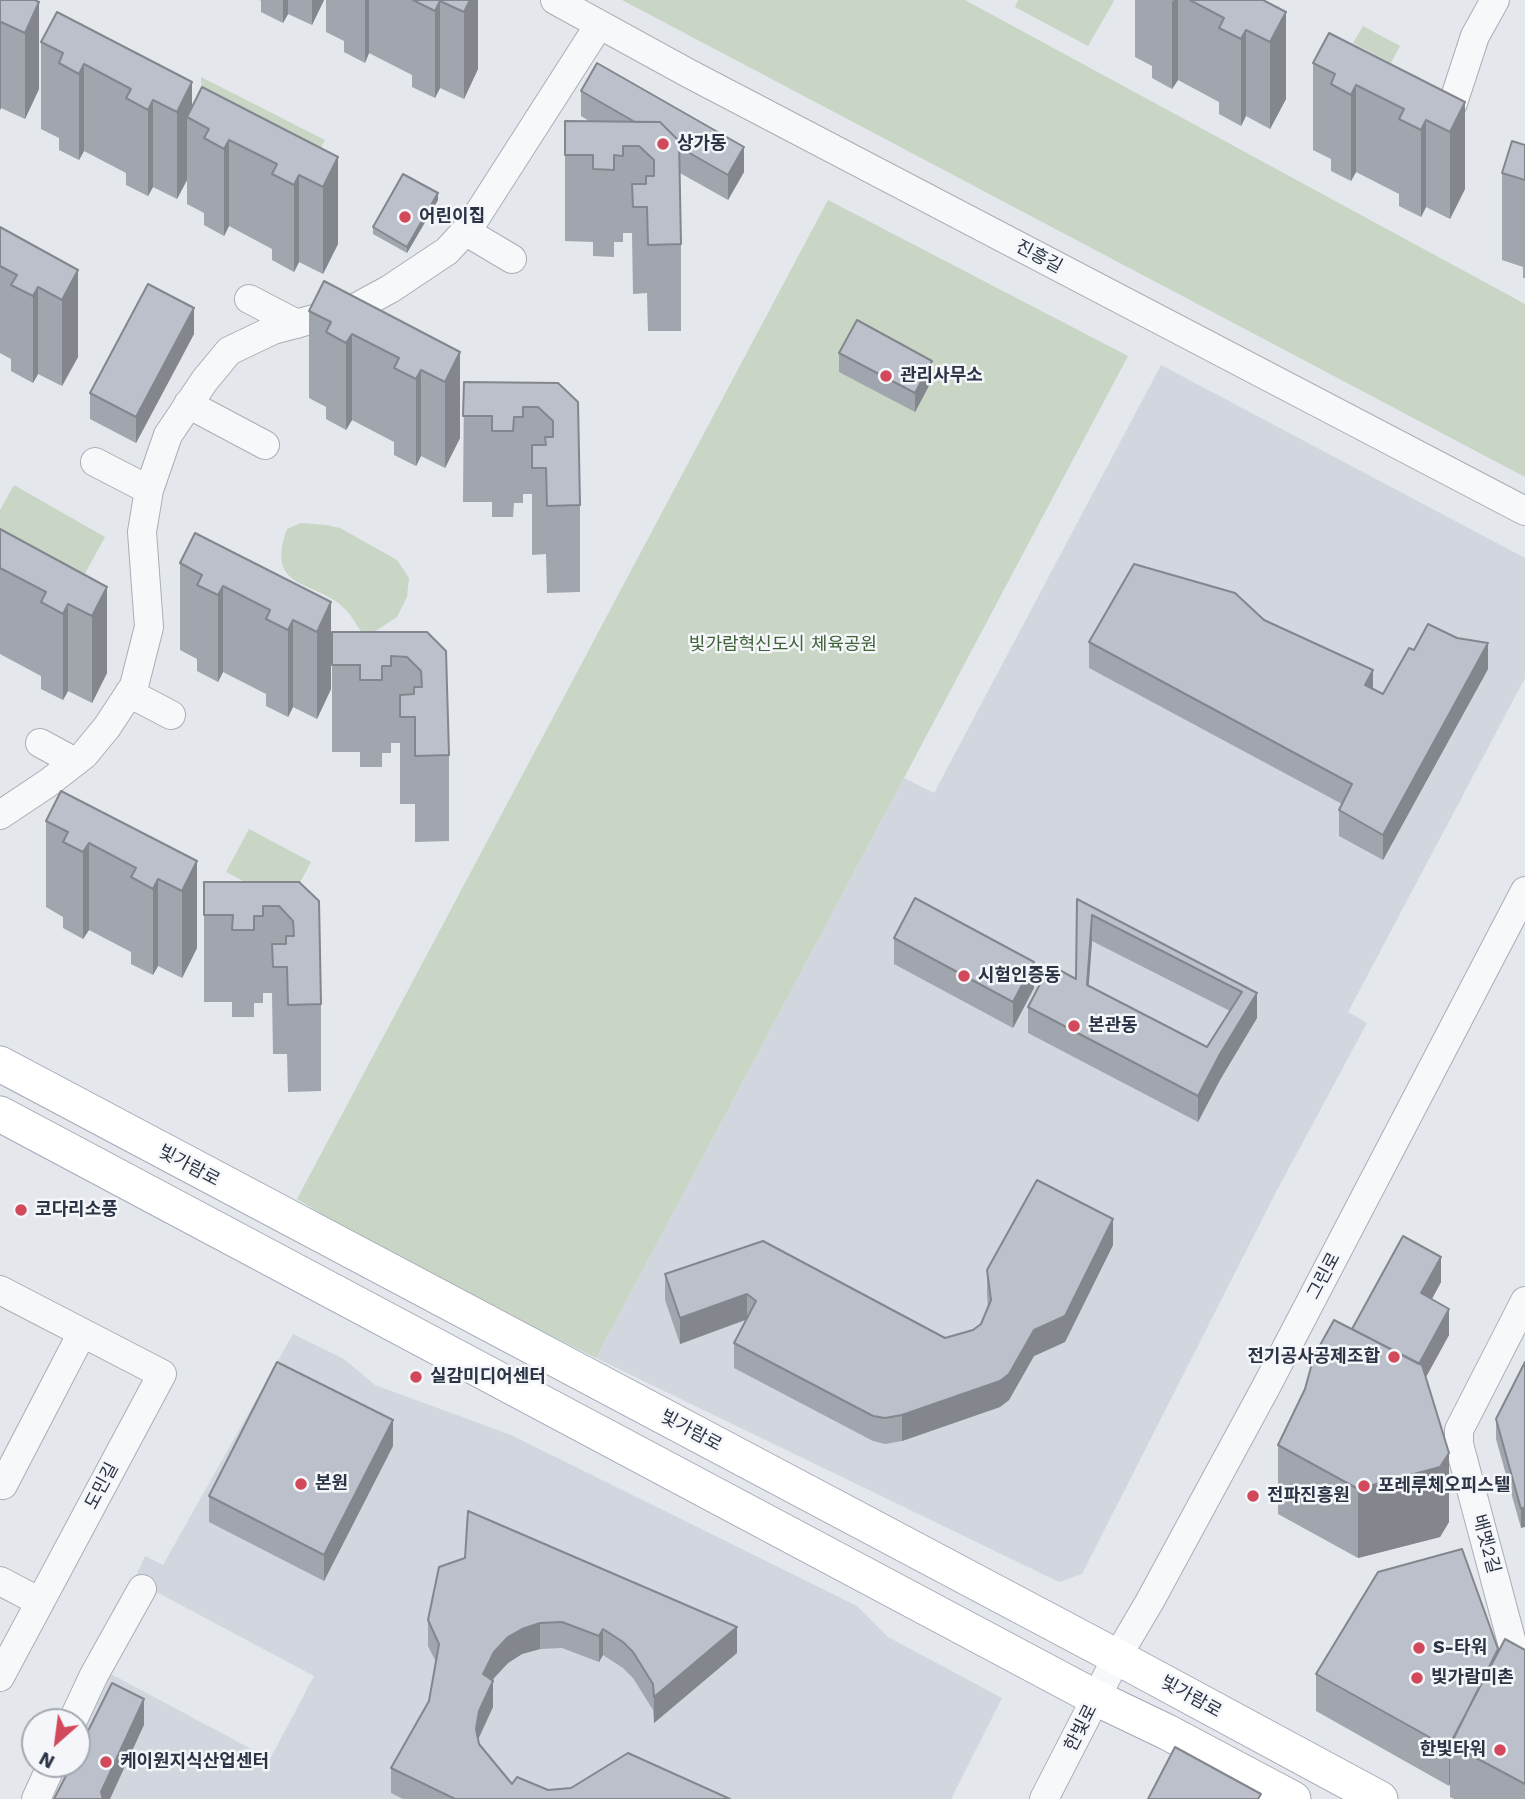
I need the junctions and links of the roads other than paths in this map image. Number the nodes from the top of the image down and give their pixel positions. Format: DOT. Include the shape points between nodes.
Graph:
graph roads {
  1 [pos="555,0"];
  2 [pos="1494,0"];
  3 [pos="599,24"];
  4 [pos="1441,126"];
  5 [pos="465,231"];
  6 [pos="512,259"];
  7 [pos="249,299"];
  8 [pos="297,324"];
  9 [pos="188,404"];
  10 [pos="265,445"];
  11 [pos="95,462"];
  12 [pos="149,489"];
  13 [pos="1525,511"];
  14 [pos="129,693"];
  15 [pos="171,715"];
  16 [pos="40,743"];
  17 [pos="75,762"];
  18 [pos="0,815"];
  19 [pos="1525,891"];
  20 [pos="0,1065"];
  21 [pos="0,1114"];
  22 [pos="0,1290"];
  23 [pos="1525,1301"];
  24 [pos="82,1333"];
  25 [pos="0,1483"];
  26 [pos="0,1581"];
  27 [pos="142,1589"];
  28 [pos="40,1602"];
  29 [pos="1117,1657"];
  30 [pos="1525,1673"];
  31 [pos="0,1677"];
  32 [pos="1096,1698"];
  33 [pos="79,1708"];
  34 [pos="46,1778"];
  35 [pos="36,1799"];
  36 [pos="1044,1799"];
  37 [pos="1293,1799"];
  38 [pos="1380,1799"];
  1 -- 3 [label="street, 진흥길"];
  2 -- 4 [label="street" via="1475,36"];
  3 -- 5 [label="street" via="552,118"];
  3 -- 13 [label="street, 진흥길"];
  5 -- 6 [label="street"];
  5 -- 8 [label="street" via="447,251 390,289 355,308"];
  7 -- 8 [label="street"];
  8 -- 9 [label="street" via="229,351"];
  9 -- 10 [label="street"];
  9 -- 12 [label="street" via="168,435"];
  11 -- 12 [label="street"];
  12 -- 14 [label="street" via="142,532 149,628"];
  14 -- 15 [label="street"];
  14 -- 17 [label="street" via="107,727"];
  16 -- 17 [label="street"];
  17 -- 18 [label="street"];
  19 -- 29 [label="street, 그린로" via="1266,1387"];
  20 -- 29 [label="main road, 빛가람로"];
  21 -- 32 [label="main road"];
  22 -- 24 [label="street, 도민길"];
  23 -- 30 [label="street, 배멧2길" via="1459,1430 1519,1669"];
  24 -- 25 [label="street" via="3,1485"];
  24 -- 28 [label="street, 도민길" via="162,1374"];
  26 -- 28 [label="street"];
  27 -- 33 [label="street"];
  28 -- 31 [label="street, 도민길"];
  29 -- 32 [label="street, 한빛로"];
  29 -- 38 [label="main road, 빛가람로"];
  32 -- 36 [label="street, 한빛로"];
  32 -- 37 [label="main road"];
  34 -- 35 [label="street"];
}
